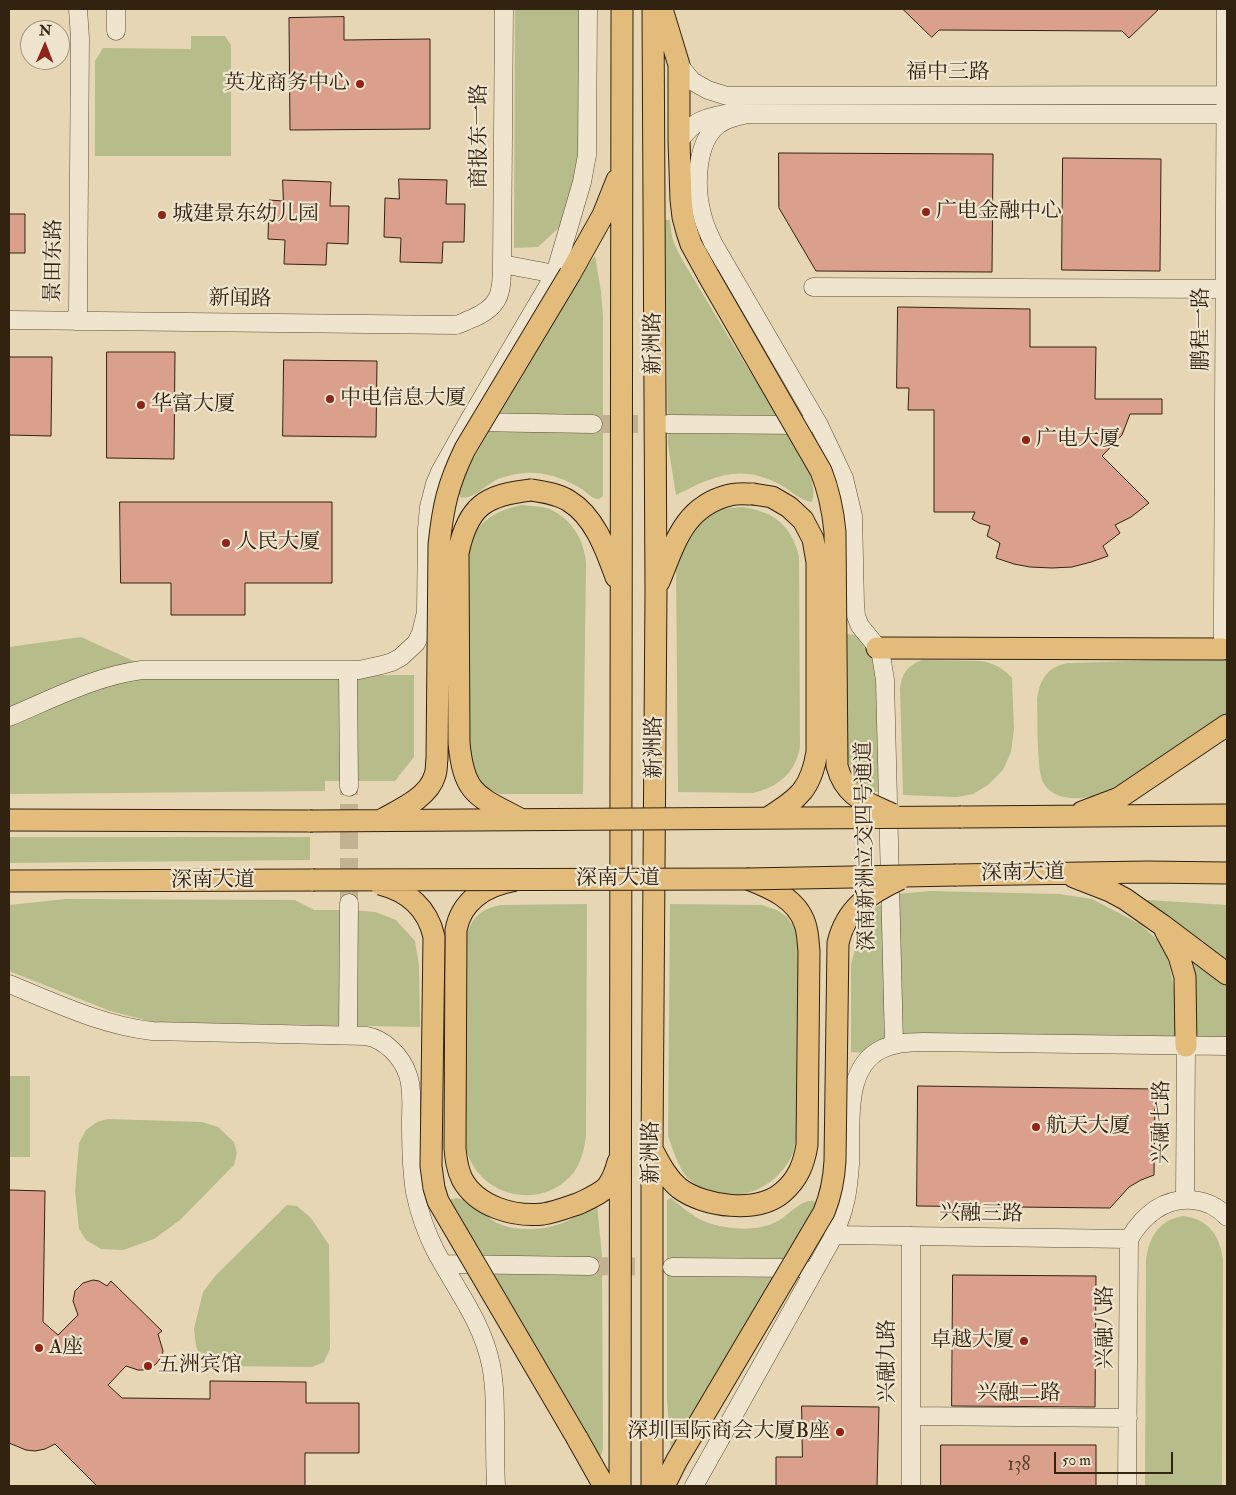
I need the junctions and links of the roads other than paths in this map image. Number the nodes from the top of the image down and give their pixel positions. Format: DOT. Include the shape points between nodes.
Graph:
graph roads {
  1 [pos="71,9"];
  2 [pos="78,9"];
  3 [pos="116,9"];
  4 [pos="504,9"];
  5 [pos="588,9"];
  6 [pos="622,9"];
  7 [pos="653,9"];
  8 [pos="662,9"];
  9 [pos="1226,9"];
  10 [pos="116,31"];
  11 [pos="679,65"];
  12 [pos="1226,94"];
  13 [pos="748,114"];
  14 [pos="1226,114"];
  15 [pos="679,141"];
  16 [pos="622,166"];
  17 [pos="502,264"];
  18 [pos="562,274"];
  19 [pos="813,286"];
  20 [pos="1224,289"];
  21 [pos="9,310"];
  22 [pos="75,314"];
  23 [pos="9,320"];
  24 [pos="1226,365"];
  25 [pos="468,422"];
  26 [pos="593,424"];
  27 [pos="668,424"];
  28 [pos="819,425"];
  29 [pos="656,591"];
  30 [pos="621,592"];
  31 [pos="877,648"];
  32 [pos="1225,649"];
  33 [pos="348,670"];
  34 [pos="9,717"];
  35 [pos="1227,725"];
  36 [pos="349,787"];
  37 [pos="1227,816"];
  38 [pos="768,817"];
  39 [pos="896,817"];
  40 [pos="1070,817"];
  41 [pos="9,820"];
  42 [pos="381,820"];
  43 [pos="522,820"];
  44 [pos="1227,873"];
  45 [pos="1065,874"];
  46 [pos="906,877"];
  47 [pos="748,878"];
  48 [pos="360,880"];
  49 [pos="520,880"];
  50 [pos="9,881"];
  51 [pos="349,903"];
  52 [pos="1162,925"];
  53 [pos="1227,974"];
  54 [pos="9,984"];
  55 [pos="348,1035"];
  56 [pos="894,1044"];
  57 [pos="1186,1046"];
  58 [pos="1227,1046"];
  59 [pos="652,1149"];
  60 [pos="621,1150"];
  61 [pos="1185,1200"];
  62 [pos="1227,1217"];
  63 [pos="833,1236"];
  64 [pos="911,1236"];
  65 [pos="1129,1239"];
  66 [pos="443,1264"];
  67 [pos="590,1266"];
  68 [pos="672,1267"];
  69 [pos="815,1269"];
  70 [pos="911,1416"];
  71 [pos="1128,1418"];
  72 [pos="496,1486"];
  73 [pos="604,1486"];
  74 [pos="620,1486"];
  75 [pos="652,1486"];
  76 [pos="664,1486"];
  77 [pos="694,1486"];
  78 [pos="911,1486"];
  79 [pos="1127,1486"];
  1 -- 22 [label="street, 景田东路" via="74,45"];
  2 -- 22 [label="street, 景田东路"];
  3 -- 10 [label="street"];
  4 -- 17 [label="street, 商报东一路"];
  5 -- 18 [label="street" via="587,155"];
  6 -- 16 [label="main road, 新洲路"];
  7 -- 29 [label="main road, 新洲路"];
  8 -- 11 [label="main road"];
  9 -- 12 [label="street, 鹏程一路"];
  11 -- 12 [label="street, 福中三路" via="692,81 727,96"];
  11 -- 15 [label="main road"];
  12 -- 14 [label="street, 鹏程一路"];
  13 -- 14 [label="street, 福中三路"];
  13 -- 15 [label="street, 福中三路" via="707,118 691,126"];
  13 -- 28 [label="street" via="718,125 704,143 699,174 702,214 713,243"];
  14 -- 20 [label="street, 鹏程一路"];
  15 -- 39 [label="main road, bridge" via="683,217 692,244 816,463 832,506 837,766 851,793"];
  16 -- 18 [label="main road" via="604,214"];
  16 -- 30 [label="main road, 新洲路"];
  17 -- 18 [label="street"];
  17 -- 22 [label="street, 新闻路" via="497,300 477,317 456,325"];
  18 -- 25 [label="street"];
  18 -- 42 [label="main road, bridge" via="465,449 450,484 442,516 440,545 435,775 430,787 417,798"];
  19 -- 20 [label="street"];
  20 -- 24 [label="street, 鹏程一路"];
  21 -- 22 [label="street, 新闻路"];
  22 -- 23 [label="street, 新闻路"];
  24 -- 32 [label="street, 鹏程一路"];
  25 -- 26 [label="street"];
  25 -- 33 [label="street" via="440,472 432,495 427,529 426,612 419,638 409,651 392,662"];
  27 -- 28 [label="street"];
  28 -- 31 [label="street" via="848,490 853,516 856,616"];
  29 -- 38 [label="main road, bridge" via="683,527 705,506 731,494 772,497 790,507 803,520 813,539 818,562 817,752 807,786 792,802"];
  29 -- 59 [label="main road, 新洲路"];
  30 -- 43 [label="main road, bridge" via="605,546 586,516 569,501 531,490 511,492 478,507 467,521 458,553 459,743 464,773 477,795"];
  30 -- 60 [label="main road, 新洲路"];
  31 -- 32 [label="main road"];
  31 -- 56 [label="street, 深南新洲立交四号通道" via="885,680"];
  33 -- 34 [label="street" via="124,672 93,681"];
  33 -- 36 [label="street"];
  35 -- 40 [label="main road" via="1119,798"];
  37 -- 40 [label="main road"];
  38 -- 39 [label="main road, bridge"];
  38 -- 43 [label="main road, bridge"];
  39 -- 40 [label="main road, bridge"];
  41 -- 42 [label="main road, bridge"];
  42 -- 43 [label="main road, bridge"];
  44 -- 45 [label="main road, 深南大道"];
  45 -- 46 [label="main road, 深南大道, bridge"];
  45 -- 52 [label="main road" via="1110,891"];
  46 -- 47 [label="main road, 深南大道, bridge"];
  46 -- 76 [label="main road, bridge" via="886,886 854,909 839,937 835,1161 832,1188 824,1212"];
  47 -- 49 [label="main road, 深南大道, bridge"];
  47 -- 59 [label="main road" via="789,901 806,924 809,951 807,1146 804,1161 796,1179 782,1193 764,1202 718,1205 679,1188 663,1170"];
  48 -- 49 [label="main road, 深南大道, bridge"];
  48 -- 50 [label="main road, 深南大道, bridge"];
  48 -- 73 [label="main road, bridge" via="389,886 410,898 432,927 431,1166 434,1188 443,1212"];
  49 -- 60 [label="main road, bridge" via="492,886 477,895 457,922 455,1148 458,1170 470,1189 489,1205 520,1214 543,1214 588,1199 606,1187 615,1172"];
  51 -- 55 [label="street"];
  52 -- 53 [label="main road"];
  52 -- 57 [label="main road" via="1179,956 1185,977"];
  54 -- 55 [label="street" via="118,1026 152,1031"];
  55 -- 66 [label="street" via="380,1040 393,1051 408,1073 416,1193 424,1224"];
  56 -- 57 [label="street"];
  56 -- 63 [label="street" via="874,1053 856,1077 847,1188 844,1208"];
  57 -- 58 [label="street"];
  57 -- 61 [label="street, 兴融七路"];
  59 -- 75 [label="main road, 新洲路"];
  60 -- 74 [label="main road, 新洲路"];
  61 -- 62 [label="street" via="1208,1204"];
  61 -- 65 [label="street" via="1161,1205 1144,1219"];
  63 -- 64 [label="street, 兴融三路"];
  63 -- 69 [label="street"];
  64 -- 65 [label="street, 兴融三路"];
  64 -- 70 [label="street, 兴融九路"];
  65 -- 71 [label="street, 兴融八路"];
  66 -- 67 [label="street"];
  66 -- 72 [label="street" via="480,1328 492,1366"];
  68 -- 69 [label="street"];
  69 -- 77 [label="street"];
  70 -- 71 [label="street, 兴融二路"];
  70 -- 78 [label="street, 兴融九路"];
  71 -- 79 [label="street, 兴融八路"];
}
